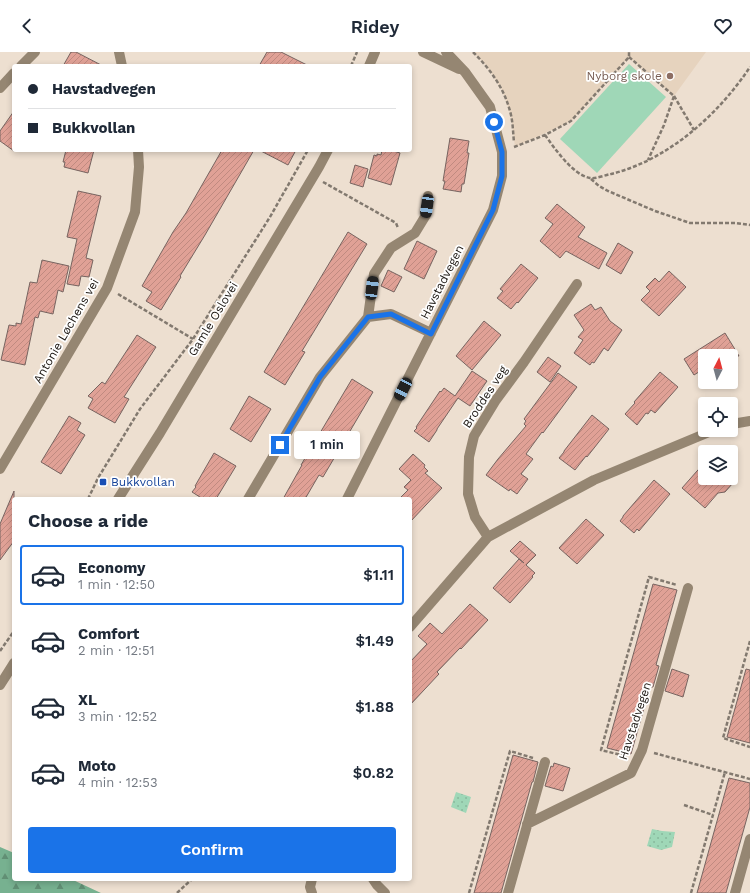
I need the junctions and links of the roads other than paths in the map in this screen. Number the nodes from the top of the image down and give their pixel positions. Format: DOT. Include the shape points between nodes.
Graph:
graph roads {
  1 [pos="35,52"];
  2 [pos="119,52"];
  3 [pos="375,52"];
  4 [pos="423,52"];
  5 [pos="446,52"];
  6 [pos="23,64"];
  7 [pos="122,64"];
  8 [pos="370,64"];
  9 [pos="465,72"];
  10 [pos="12,76"];
  11 [pos="0,88"];
  12 [pos="138,152"];
  13 [pos="327,152"];
  14 [pos="428,196"];
  15 [pos="577,284"];
  16 [pos="368,317"];
  17 [pos="431,334"];
  18 [pos="750,421"];
  19 [pos="738,423"];
  20 [pos="698,437"];
  21 [pos="0,469"];
  22 [pos="119,497"];
  23 [pos="249,497"];
  24 [pos="348,497"];
  25 [pos="488,537"];
  26 [pos="688,588"];
  27 [pos="412,625"];
  28 [pos="12,666"];
  29 [pos="0,685"];
  30 [pos="545,762"];
  31 [pos="527,824"];
  32 [pos="750,839"];
  33 [pos="312,881"];
  34 [pos="374,881"];
  35 [pos="312,893"];
  36 [pos="385,893"];
  37 [pos="508,893"];
  38 [pos="735,893"];
  1 -- 6 [label="street"];
  2 -- 7 [label="street"];
  3 -- 8 [label="street"];
  4 -- 9 [label="street, Havstadvegen"];
  5 -- 9 [label="street, Havstadvegen"];
  9 -- 17 [label="street, Havstadvegen" via="490,107 502,152 502,176 493,210"];
  10 -- 11 [label="street"];
  12 -- 21 [label="street, Antonie Løchens vei" via="135,212 107,288"];
  13 -- 22 [label="street, Gamle Oslovei"];
  14 -- 16 [label="street" via="426,215 415,233 391,248 374,274"];
  15 -- 25 [label="street, Broddes veg" via="474,436 469,456 468,494 475,517"];
  16 -- 17 [label="street" via="391,314"];
  16 -- 23 [label="street" via="320,377"];
  17 -- 24 [label="street, Havstadvegen"];
  18 -- 19 [label="street"];
  20 -- 25 [label="street" via="594,480"];
  25 -- 27 [label="street"];
  26 -- 31 [label="street, Havstadvegen" via="642,750 631,773"];
  28 -- 29 [label="street"];
  30 -- 31 [label="street"];
  31 -- 37 [label="street"];
  32 -- 38 [label="street"];
  33 -- 35 [label="street"];
  34 -- 36 [label="street"];
}
